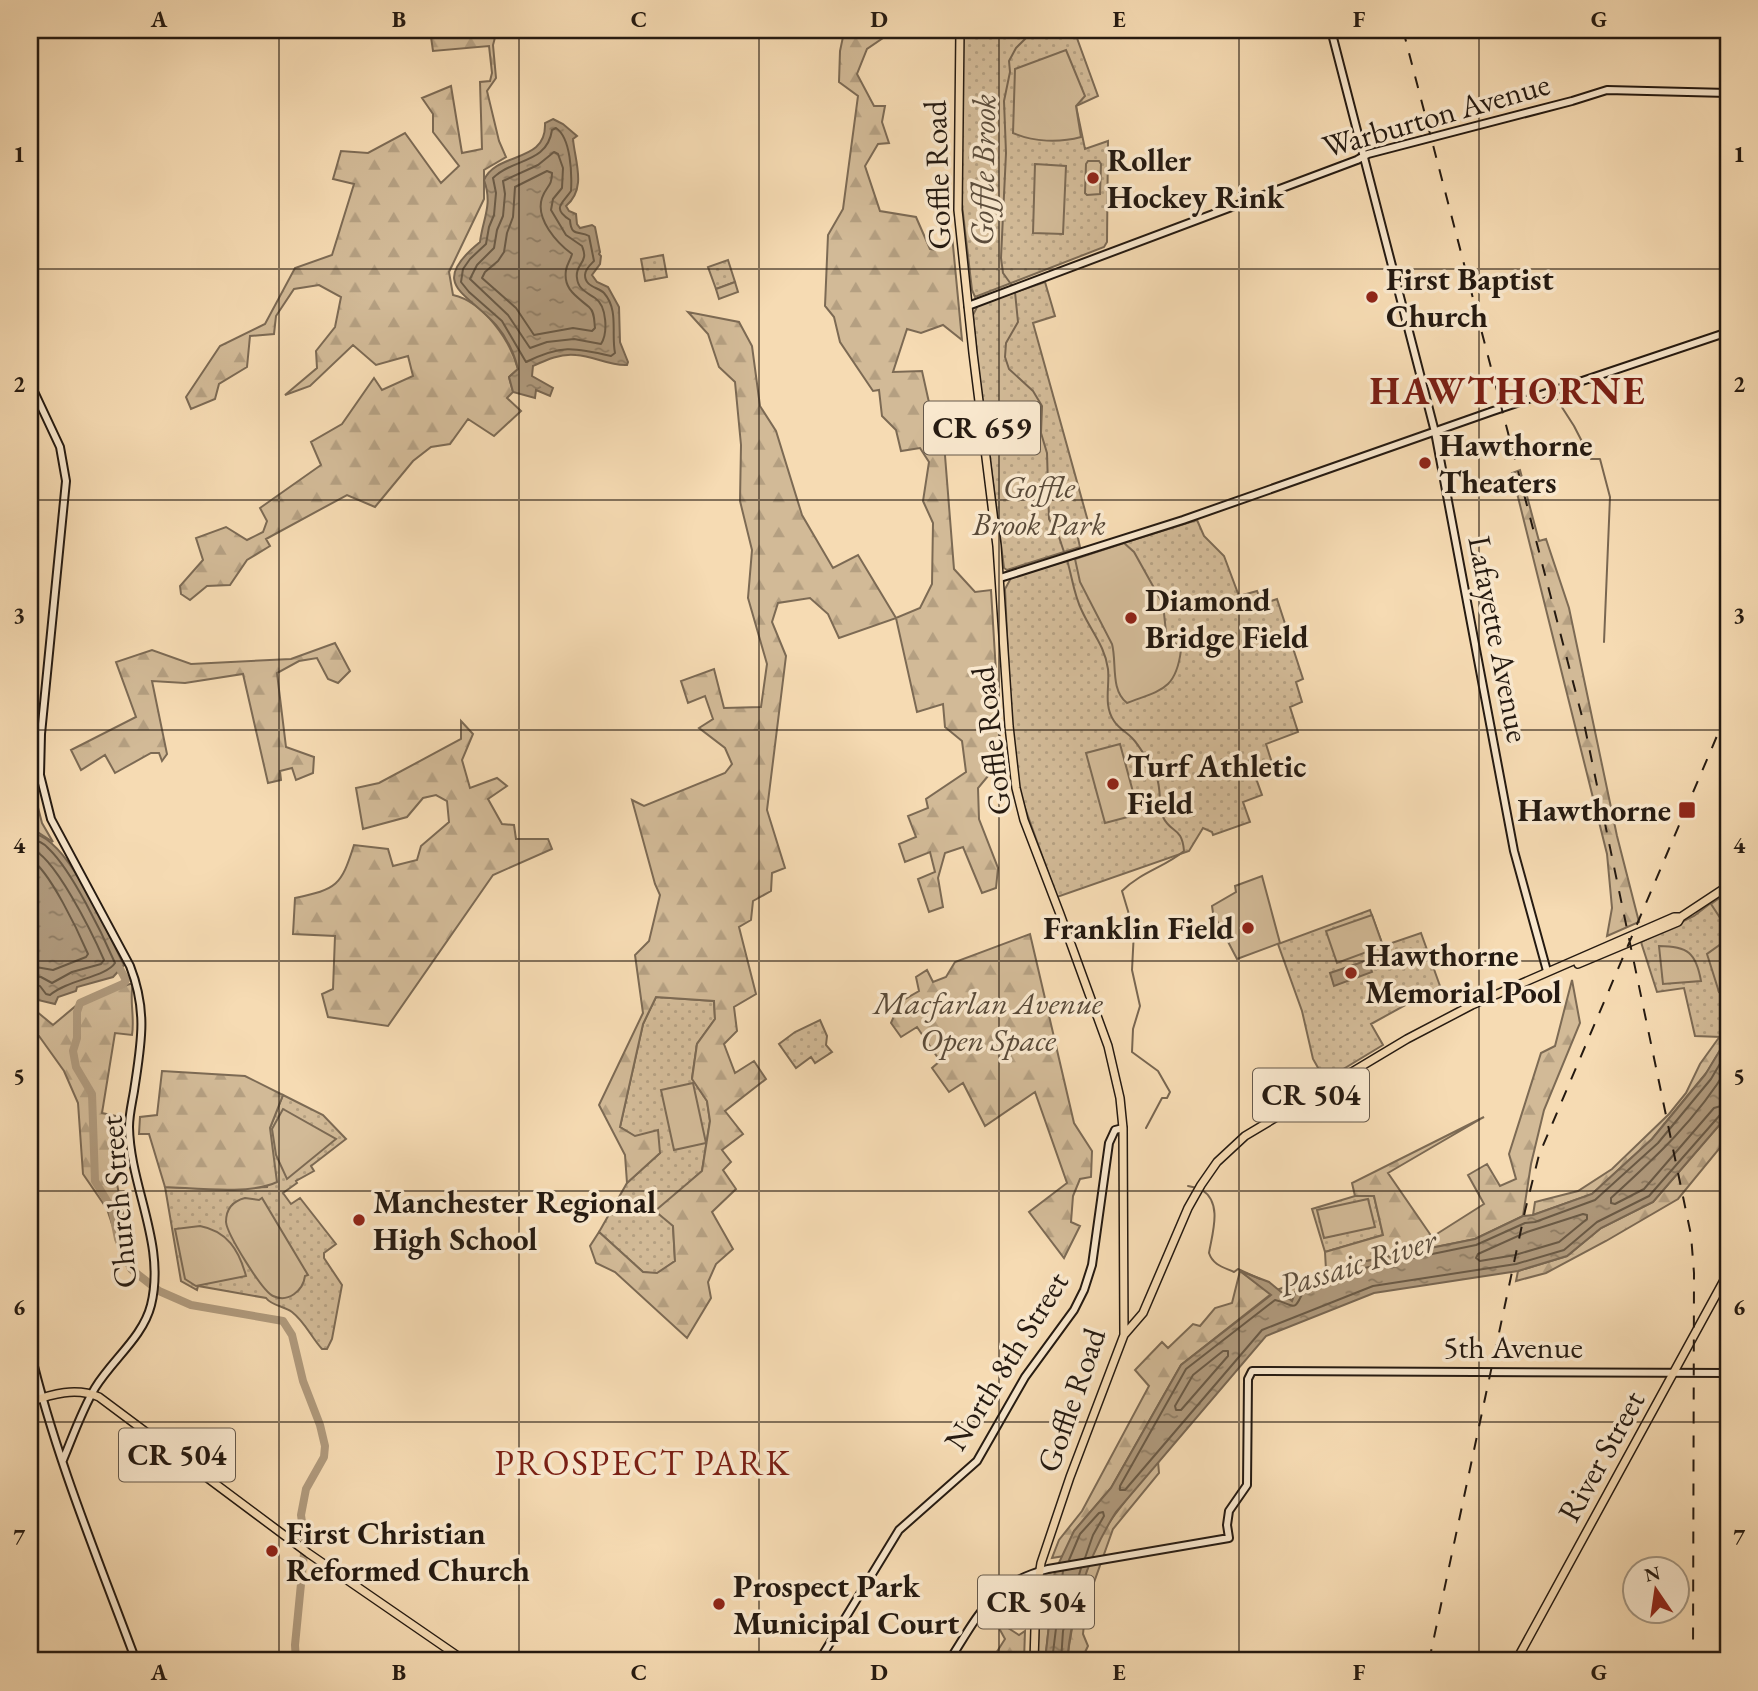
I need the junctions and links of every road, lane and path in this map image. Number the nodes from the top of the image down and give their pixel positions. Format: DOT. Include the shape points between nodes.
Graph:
graph roads {
  1 [pos="960,30"];
  2 [pos="1331,30"];
  3 [pos="1728,93"];
  4 [pos="1363,156"];
  5 [pos="968,306"];
  6 [pos="1728,332"];
  7 [pos="30,383"];
  8 [pos="1434,432"];
  9 [pos="1000,578"];
  10 [pos="1728,886"];
  11 [pos="1547,971"];
  12 [pos="1123,1128"];
  13 [pos="1728,1273"];
  14 [pos="1124,1335"];
  15 [pos="30,1350"];
  16 [pos="1674,1372"];
  17 [pos="1728,1373"];
  18 [pos="91,1394"];
  19 [pos="42,1398"];
  20 [pos="30,1402"];
  21 [pos="62,1460"];
  22 [pos="1039,1571"];
  23 [pos="136,1661"];
  24 [pos="465,1661"];
  25 [pos="819,1661"];
  26 [pos="948,1661"];
  27 [pos="1034,1661"];
  28 [pos="1516,1661"];
  1 -- 5 [label="main road, Goffle Road / CR 659" via="958,200"];
  2 -- 4 [label="street, Lafayette Avenue"];
  3 -- 4 [label="street, Warburton Avenue" via="1601,90"];
  4 -- 5 [label="street, Warburton Avenue"];
  4 -- 8 [label="street, Lafayette Avenue"];
  5 -- 9 [label="main road, Goffle Road / CR 659"];
  6 -- 8 [label="street"];
  7 -- 18 [label="street, Church Street" via="60,447 66,481 40,775 51,819 137,983 142,1008 129,1127 152,1242 153,1296 141,1328"];
  8 -- 9 [label="street"];
  8 -- 11 [label="street, Lafayette Avenue" via="1514,851"];
  9 -- 12 [label="main road, Goffle Road / CR 659" via="1018,804 1104,1034"];
  10 -- 11 [label="main road, CR 504" via="1657,932 1601,956"];
  11 -- 14 [label="main road, CR 504" via="1421,1031 1272,1118 1231,1148 1199,1188 1143,1314"];
  12 -- 14 [label="main road, Goffle Road / CR 659"];
  12 -- 25 [label="street, North 8th Street" via="1114,1131 1109,1143 1092,1265 1074,1310 1025,1377 977,1461 899,1530"];
  13 -- 16 [label="main road, River Street"];
  14 -- 22 [label="main road, Goffle Road / CR 504"];
  15 -- 19 [label="street"];
  16 -- 17 [label="street, 5th Avenue"];
  16 -- 22 [label="street, 5th Avenue" via="1254,1371 1248,1376 1247,1485 1229,1511 1229,1538"];
  16 -- 28 [label="main road, River Street"];
  18 -- 19 [label="main road, CR 504" via="65,1392"];
  18 -- 21 [label="street, Church Street"];
  18 -- 24 [label="main road, CR 504"];
  19 -- 20 [label="main road, CR 504"];
  19 -- 21 [label="street"];
  21 -- 23 [label="street"];
  22 -- 26 [label="street" via="995,1595"];
  22 -- 27 [label="main road, CR 504"];
}
